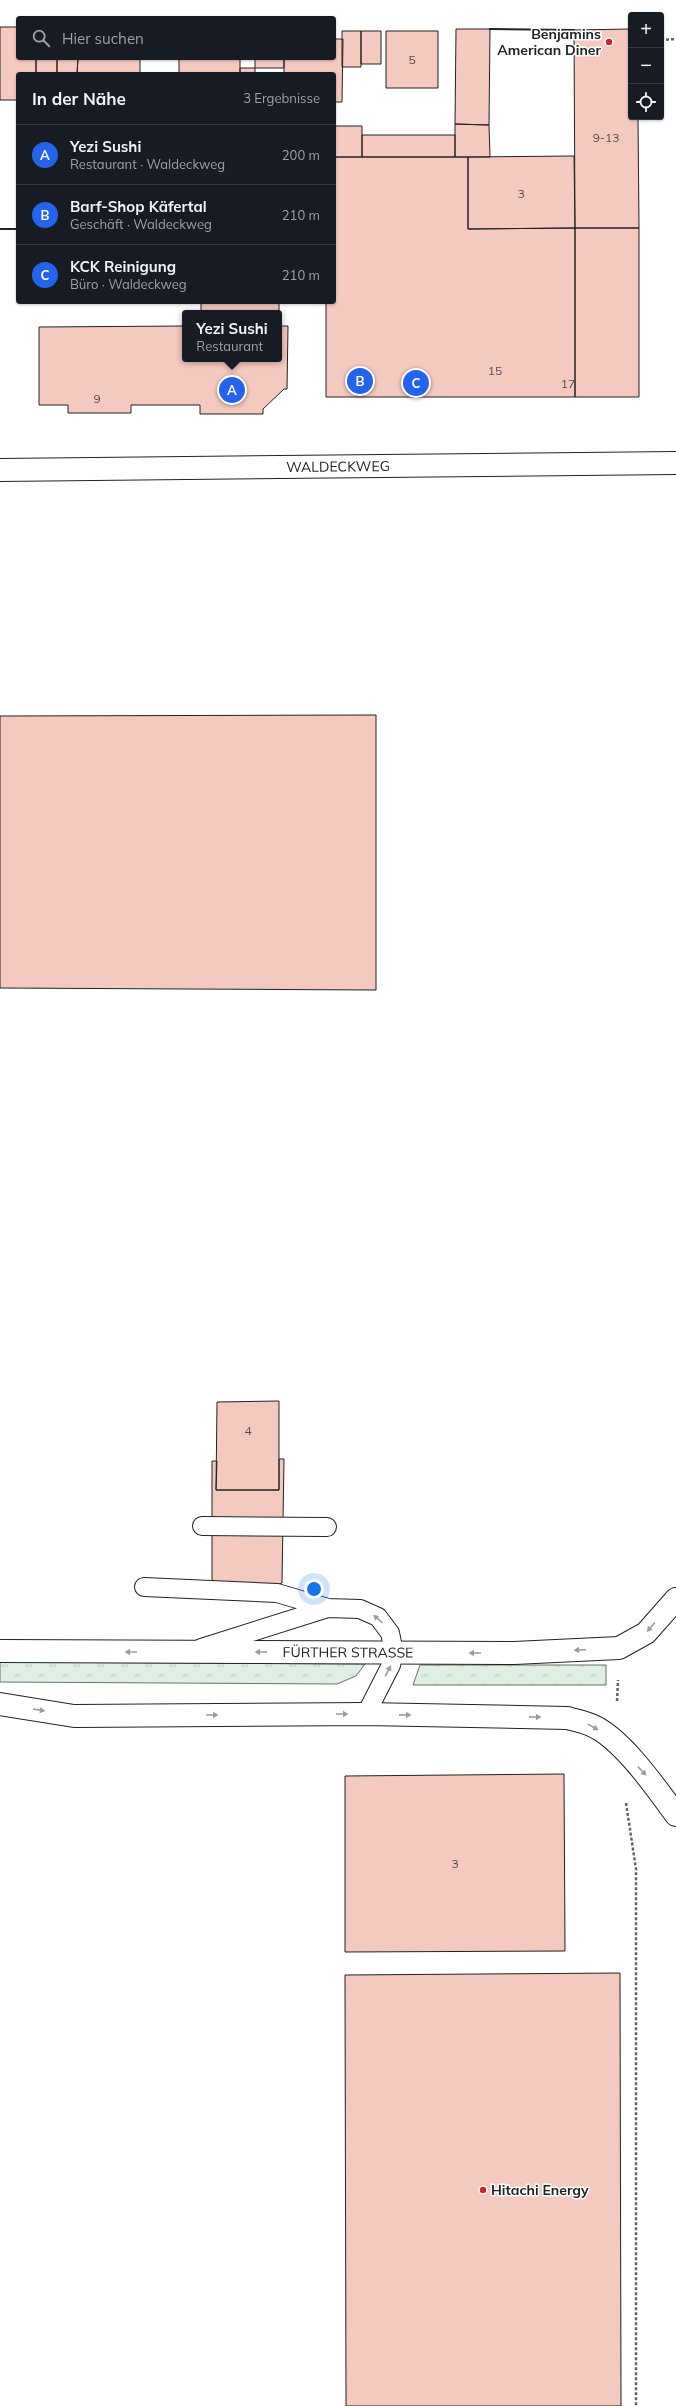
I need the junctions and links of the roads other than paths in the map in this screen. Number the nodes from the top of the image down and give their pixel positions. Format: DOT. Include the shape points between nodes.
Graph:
graph roads {
  1 [pos="676,463"];
  2 [pos="0,470"];
  3 [pos="202,1526"];
  4 [pos="327,1527"];
  5 [pos="144,1587"];
  6 [pos="676,1599"];
  7 [pos="328,1608"];
  8 [pos="0,1651"];
  9 [pos="189,1652"];
  10 [pos="394,1652"];
  11 [pos="0,1704"];
  12 [pos="366,1714"];
  13 [pos="676,1815"];
  1 -- 2 [label="street, WALDECKWEG"];
  3 -- 4 [label="lane"];
  5 -- 7 [label="lane" via="277,1593"];
  6 -- 10 [label="street, FÜRTHER STRASSE, one-way" via="646,1633 619,1648 514,1653"];
  7 -- 9 [label="lane"];
  10 -- 7 [label="lane, one-way" via="390,1633 378,1617 360,1609"];
  9 -- 8 [label="street, FÜRTHER STRASSE, one-way"];
  10 -- 9 [label="street, FÜRTHER STRASSE, one-way"];
  12 -- 10 [label="lane, one-way" via="391,1665"];
  11 -- 12 [label="street, one-way" via="74,1716"];
  12 -- 13 [label="street, one-way" via="567,1718 592,1725 616,1743 650,1779"];
}
